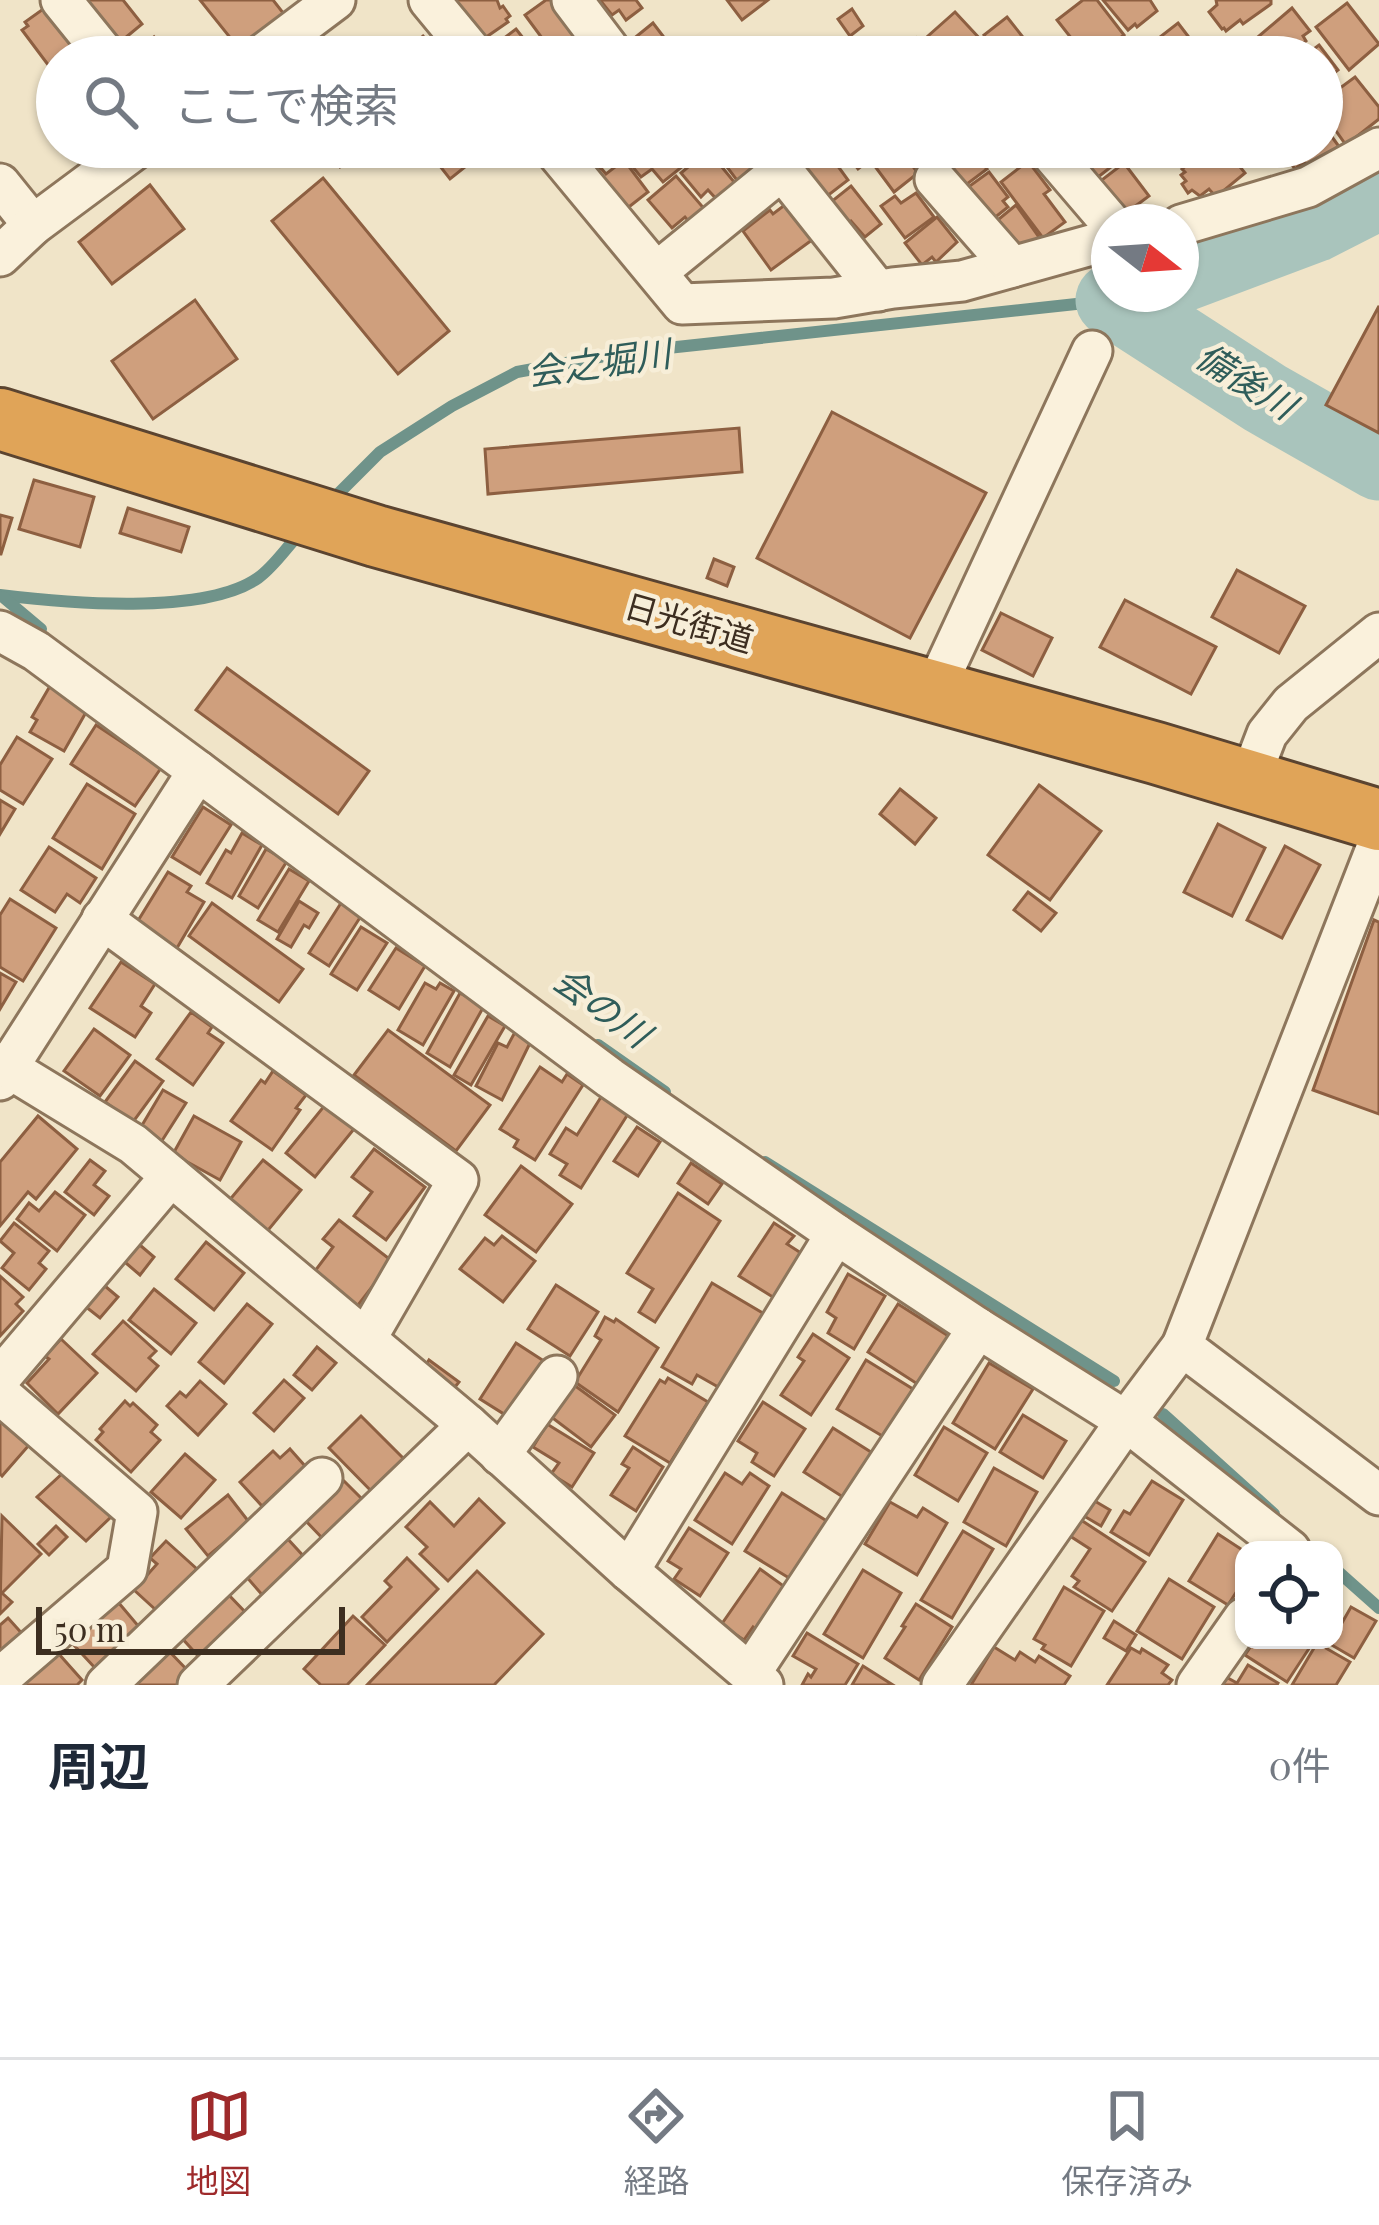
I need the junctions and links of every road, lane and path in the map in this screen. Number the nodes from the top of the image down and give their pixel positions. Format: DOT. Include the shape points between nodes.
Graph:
graph roads {
  1 [pos="61,0"];
  2 [pos="335,0"];
  3 [pos="429,0"];
  4 [pos="572,0"];
  5 [pos="90,36"];
  6 [pos="287,36"];
  7 [pos="459,36"];
  8 [pos="599,36"];
  9 [pos="1379,148"];
  10 [pos="110,168"];
  11 [pos="570,168"];
  12 [pos="1064,168"];
  13 [pos="1343,168"];
  14 [pos="1343,168"];
  15 [pos="934,179"];
  16 [pos="0,184"];
  17 [pos="1095,204"];
  18 [pos="1199,220"];
  19 [pos="33,225"];
  20 [pos="1091,246"];
  21 [pos="0,256"];
  22 [pos="1012,267"];
  23 [pos="657,272"];
  24 [pos="878,291"];
  25 [pos="1092,352"];
  26 [pos="0,419"];
  27 [pos="0,631"];
  28 [pos="1367,657"];
  29 [pos="934,691"];
  30 [pos="197,771"];
  31 [pos="1250,781"];
  32 [pos="1379,820"];
  33 [pos="1379,841"];
  34 [pos="102,919"];
  35 [pos="3,1070"];
  36 [pos="171,1176"];
  37 [pos="836,1234"];
  38 [pos="978,1328"];
  39 [pos="366,1340"];
  40 [pos="1178,1352"];
  41 [pos="556,1376"];
  42 [pos="0,1378"];
  43 [pos="0,1394"];
  44 [pos="1130,1415"];
  45 [pos="468,1425"];
  46 [pos="500,1455"];
  47 [pos="322,1478"];
  48 [pos="1379,1496"];
  49 [pos="1279,1541"];
  50 [pos="628,1571"];
  51 [pos="1235,1631"];
  52 [pos="0,1678"];
  53 [pos="757,1679"];
  54 [pos="106,1685"];
  55 [pos="199,1685"];
  56 [pos="942,1685"];
  57 [pos="1197,1685"];
  1 -- 5 [label="street"];
  2 -- 6 [label="street"];
  3 -- 7 [label="street"];
  4 -- 8 [label="street"];
  9 -- 13 [label="street"];
  10 -- 19 [label="street"];
  11 -- 23 [label="street"];
  12 -- 17 [label="street"];
  14 -- 18 [label="street" via="1308,187"];
  15 -- 22 [label="street"];
  16 -- 19 [label="street"];
  19 -- 21 [label="street"];
  20 -- 22 [label="street"];
  22 -- 24 [label="street"];
  23 -- 24 [label="street" via="682,304"];
  23 -- 24 [label="street" via="782,170"];
  25 -- 29 [label="street"];
  26 -- 29 [label="highway, 日光街道" via="376,536"];
  27 -- 30 [label="street"];
  28 -- 31 [label="street" via="1291,704 1267,734"];
  29 -- 31 [label="highway, 日光街道"];
  30 -- 34 [label="street"];
  30 -- 37 [label="street" via="610,1078"];
  31 -- 32 [label="highway, 日光街道"];
  33 -- 40 [label="street"];
  34 -- 35 [label="street"];
  34 -- 39 [label="street" via="458,1180"];
  35 -- 36 [label="street" via="133,1144"];
  36 -- 39 [label="street"];
  36 -- 42 [label="street"];
  37 -- 38 [label="street"];
  37 -- 50 [label="street"];
  38 -- 44 [label="street"];
  38 -- 53 [label="street"];
  39 -- 45 [label="street"];
  40 -- 44 [label="street"];
  40 -- 48 [label="street"];
  41 -- 46 [label="street"];
  43 -- 52 [label="street" via="136,1512 127,1570"];
  44 -- 49 [label="street"];
  44 -- 56 [label="street"];
  45 -- 46 [label="street"];
  45 -- 55 [label="street"];
  46 -- 50 [label="street"];
  47 -- 54 [label="street"];
  50 -- 53 [label="street"];
  51 -- 57 [label="street"];
}
